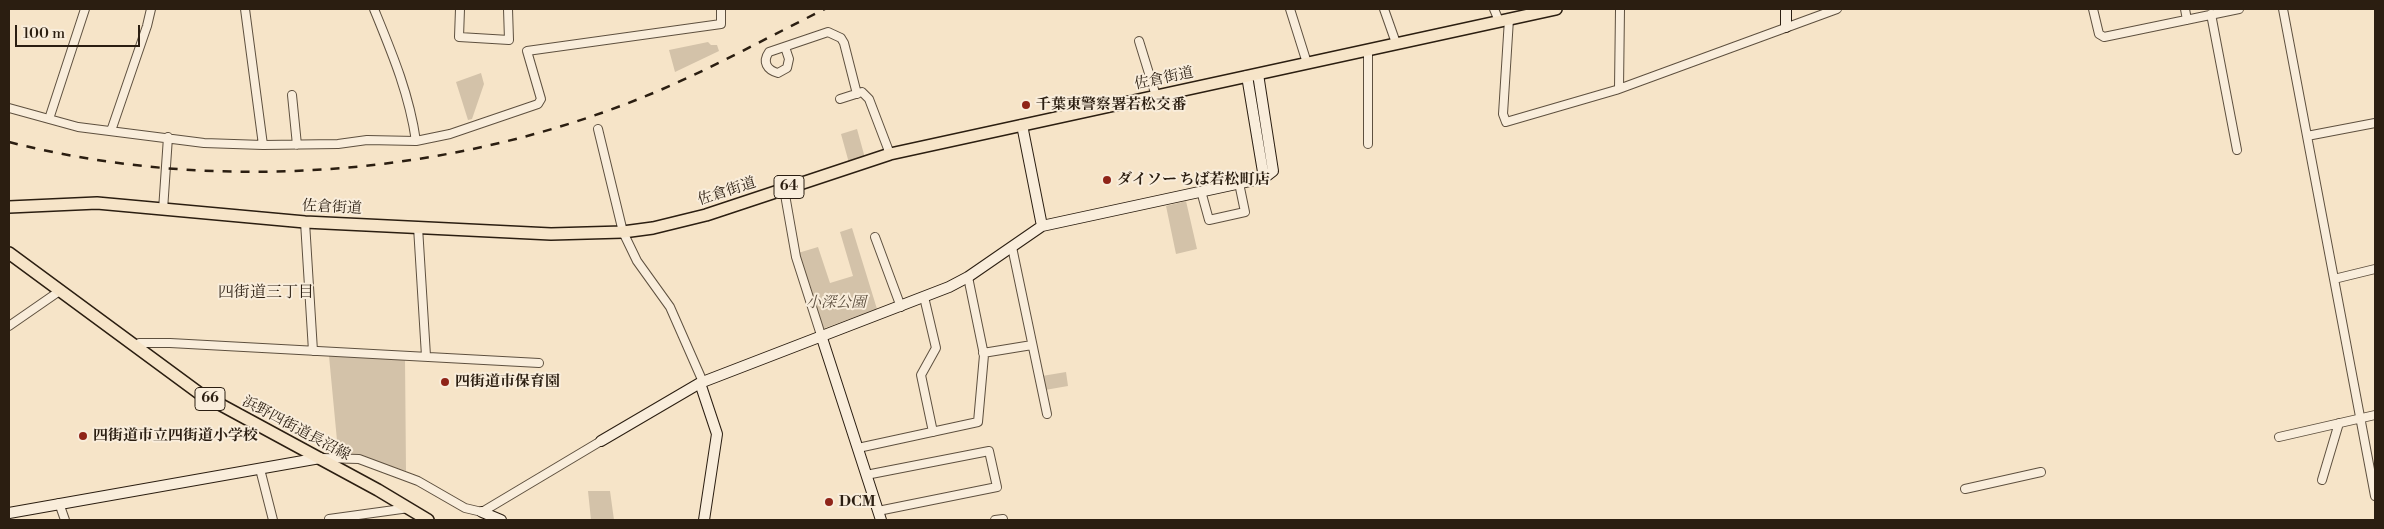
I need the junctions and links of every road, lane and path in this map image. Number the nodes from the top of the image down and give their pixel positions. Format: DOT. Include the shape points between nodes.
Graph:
graph roads {
  1 [pos="85,9"];
  2 [pos="151,9"];
  3 [pos="245,9"];
  4 [pos="374,9"];
  5 [pos="460,9"];
  6 [pos="508,9"];
  7 [pos="721,9"];
  8 [pos="1290,9"];
  9 [pos="1384,9"];
  10 [pos="1494,9"];
  11 [pos="1556,9"];
  12 [pos="1620,9"];
  13 [pos="1786,9"];
  14 [pos="1837,9"];
  15 [pos="2093,9"];
  16 [pos="2184,9"];
  17 [pos="2239,9"];
  18 [pos="2283,9"];
  19 [pos="2209,13"];
  20 [pos="1504,20"];
  21 [pos="2187,20"];
  22 [pos="1786,27"];
  23 [pos="1139,41"];
  24 [pos="1396,44"];
  25 [pos="785,47"];
  26 [pos="1368,49"];
  27 [pos="1307,63"];
  28 [pos="1252,75"];
  29 [pos="1619,88"];
  30 [pos="857,94"];
  31 [pos="292,95"];
  32 [pos="1156,96"];
  33 [pos="840,99"];
  34 [pos="9,108"];
  35 [pos="49,119"];
  36 [pos="2375,123"];
  37 [pos="1022,124"];
  38 [pos="598,129"];
  39 [pos="111,131"];
  40 [pos="2307,136"];
  41 [pos="168,137"];
  42 [pos="416,142"];
  43 [pos="1368,144"];
  44 [pos="297,145"];
  45 [pos="263,146"];
  46 [pos="2237,150"];
  47 [pos="890,154"];
  48 [pos="1239,184"];
  49 [pos="784,189"];
  50 [pos="1201,191"];
  51 [pos="9,207"];
  52 [pos="163,210"];
  53 [pos="305,222"];
  54 [pos="1042,226"];
  55 [pos="418,227"];
  56 [pos="623,232"];
  57 [pos="875,237"];
  58 [pos="1012,247"];
  59 [pos="9,253"];
  60 [pos="2375,269"];
  61 [pos="968,277"];
  62 [pos="2334,278"];
  63 [pos="61,290"];
  64 [pos="924,297"];
  65 [pos="901,307"];
  66 [pos="9,326"];
  67 [pos="821,335"];
  68 [pos="1032,345"];
  69 [pos="136,347"];
  70 [pos="314,351"];
  71 [pos="983,353"];
  72 [pos="426,356"];
  73 [pos="539,362"];
  74 [pos="702,383"];
  75 [pos="1047,414"];
  76 [pos="2375,415"];
  77 [pos="2360,418"];
  78 [pos="2339,423"];
  79 [pos="933,432"];
  80 [pos="2279,438"];
  81 [pos="601,441"];
  82 [pos="858,448"];
  83 [pos="320,458"];
  84 [pos="260,469"];
  85 [pos="2041,472"];
  86 [pos="866,476"];
  87 [pos="2322,480"];
  88 [pos="1965,489"];
  89 [pos="2375,496"];
  90 [pos="59,503"];
  91 [pos="408,508"];
  92 [pos="482,512"];
  93 [pos="9,514"];
  94 [pos="879,516"];
  95 [pos="329,519"];
  96 [pos="65,520"];
  97 [pos="273,520"];
  98 [pos="428,520"];
  99 [pos="501,520"];
  100 [pos="704,520"];
  1 -- 35 [label="street"];
  2 -- 39 [label="street"];
  3 -- 45 [label="street"];
  4 -- 42 [label="street" via="401,75 412,110"];
  5 -- 6 [label="street" via="459,37 510,40"];
  7 -- 42 [label="street" via="721,24 527,52 541,99 538,104"];
  8 -- 27 [label="street"];
  9 -- 24 [label="street"];
  10 -- 20 [label="street"];
  11 -- 20 [label="main road, 佐倉街道 / 64"];
  12 -- 29 [label="street"];
  13 -- 22 [label="street"];
  14 -- 22 [label="street"];
  15 -- 21 [label="street" via="2099,34 2104,37"];
  16 -- 21 [label="street"];
  17 -- 19 [label="street"];
  18 -- 40 [label="street"];
  19 -- 21 [label="street"];
  19 -- 46 [label="street"];
  20 -- 24 [label="main road, 佐倉街道 / 64"];
  20 -- 29 [label="street" via="1503,114 1506,122"];
  22 -- 29 [label="street"];
  23 -- 32 [label="street"];
  24 -- 26 [label="main road, 佐倉街道 / 64"];
  25 -- 30 [label="street" via="828,32 841,38"];
  26 -- 27 [label="main road, 佐倉街道 / 64"];
  26 -- 43 [label="street"];
  27 -- 28 [label="main road, 佐倉街道 / 64"];
  28 -- 32 [label="main road, 佐倉街道 / 64"];
  28 -- 48 [label="street" via="1272,171 1264,178"];
  30 -- 33 [label="street"];
  30 -- 47 [label="street" via="862,92 869,99"];
  31 -- 44 [label="street"];
  32 -- 37 [label="main road, 佐倉街道 / 64"];
  34 -- 35 [label="street"];
  35 -- 39 [label="street"];
  36 -- 40 [label="street"];
  37 -- 47 [label="main road, 佐倉街道 / 64"];
  37 -- 54 [label="street"];
  38 -- 56 [label="street"];
  39 -- 41 [label="street"];
  40 -- 62 [label="street"];
  41 -- 45 [label="street" via="204,143"];
  41 -- 52 [label="street"];
  42 -- 44 [label="street" via="368,140"];
  44 -- 45 [label="street"];
  47 -- 49 [label="main road, 佐倉街道 / 64"];
  48 -- 50 [label="street"];
  48 -- 50 [label="street" via="1245,212 1209,220"];
  49 -- 56 [label="main road, 佐倉街道 / 64" via="676,224"];
  49 -- 67 [label="street" via="796,257"];
  50 -- 54 [label="street"];
  51 -- 52 [label="main road, 佐倉街道 / 64" via="97,203"];
  52 -- 53 [label="main road, 佐倉街道 / 64"];
  53 -- 55 [label="main road, 佐倉街道 / 64"];
  53 -- 70 [label="street"];
  54 -- 58 [label="street"];
  55 -- 56 [label="main road, 佐倉街道 / 64" via="551,234"];
  55 -- 72 [label="street"];
  56 -- 74 [label="street" via="637,261 670,307"];
  57 -- 65 [label="street"];
  58 -- 61 [label="street"];
  58 -- 68 [label="street"];
  59 -- 63 [label="main road, 浜野四街道長沼線 / 66"];
  60 -- 62 [label="street"];
  61 -- 64 [label="street"];
  61 -- 71 [label="street"];
  62 -- 77 [label="street"];
  63 -- 66 [label="street"];
  63 -- 69 [label="main road, 浜野四街道長沼線 / 66"];
  64 -- 65 [label="street"];
  64 -- 79 [label="street" via="936,348 921,375"];
  65 -- 67 [label="street"];
  67 -- 74 [label="street"];
  67 -- 82 [label="street"];
  68 -- 71 [label="street"];
  68 -- 75 [label="street"];
  69 -- 70 [label="street" via="139,343 170,343"];
  69 -- 83 [label="main road, 浜野四街道長沼線 / 66" via="200,392"];
  70 -- 72 [label="street"];
  71 -- 79 [label="street" via="978,422"];
  72 -- 73 [label="street"];
  74 -- 81 [label="street"];
  74 -- 100 [label="street" via="718,434"];
  76 -- 77 [label="street"];
  77 -- 78 [label="street"];
  77 -- 89 [label="street"];
  78 -- 80 [label="street"];
  78 -- 87 [label="street"];
  79 -- 82 [label="street"];
  81 -- 92 [label="street"];
  82 -- 86 [label="street"];
  83 -- 84 [label="street"];
  83 -- 91 [label="main road, 浜野四街道長沼線 / 66"];
  83 -- 92 [label="street" via="359,459 418,481 465,508"];
  84 -- 90 [label="street"];
  84 -- 97 [label="street"];
  85 -- 88 [label="street"];
  86 -- 94 [label="street"];
  86 -- 94 [label="street" via="989,451 997,487"];
  90 -- 93 [label="street"];
  90 -- 96 [label="street"];
  91 -- 95 [label="street"];
  91 -- 98 [label="main road, 浜野四街道長沼線 / 66"];
  92 -- 99 [label="street"];
}
